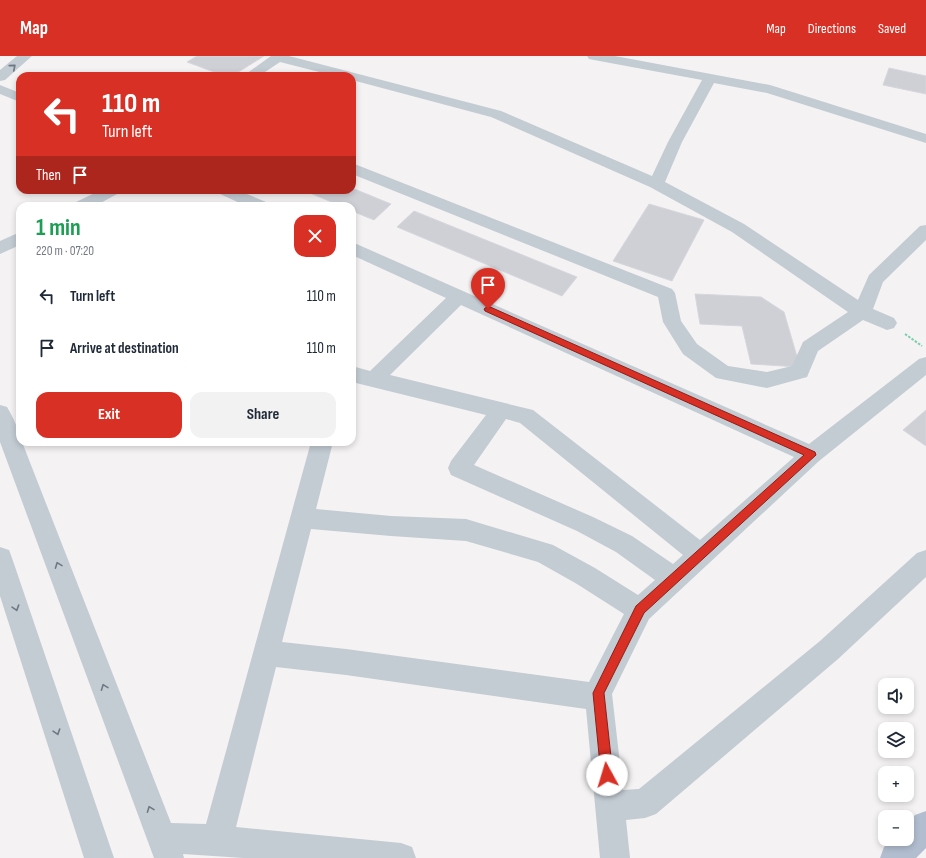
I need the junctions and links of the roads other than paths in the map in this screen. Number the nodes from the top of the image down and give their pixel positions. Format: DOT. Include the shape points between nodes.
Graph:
graph roads {
  1 [pos="26,56"];
  2 [pos="594,56"];
  3 [pos="279,57"];
  4 [pos="256,72"];
  5 [pos="336,72"];
  6 [pos="0,77"];
  7 [pos="356,77"];
  8 [pos="710,78"];
  9 [pos="0,89"];
  10 [pos="16,96"];
  11 [pos="926,138"];
  12 [pos="356,170"];
  13 [pos="656,184"];
  14 [pos="105,194"];
  15 [pos="233,194"];
  16 [pos="90,202"];
  17 [pos="251,202"];
  18 [pos="926,230"];
  19 [pos="16,240"];
  20 [pos="0,248"];
  21 [pos="356,250"];
  22 [pos="459,296"];
  23 [pos="862,312"];
  24 [pos="887,323"];
  25 [pos="926,364"];
  26 [pos="356,375"];
  27 [pos="374,379"];
  28 [pos="501,410"];
  29 [pos="8,420"];
  30 [pos="16,442"];
  31 [pos="18,446"];
  32 [pos="321,446"];
  33 [pos="811,455"];
  34 [pos="302,518"];
  35 [pos="701,555"];
  36 [pos="926,561"];
  37 [pos="2,574"];
  38 [pos="674,579"];
  39 [pos="640,610"];
  40 [pos="266,653"];
  41 [pos="599,697"];
  42 [pos="610,806"];
  43 [pos="926,826"];
  44 [pos="217,840"];
  45 [pos="165,848"];
  46 [pos="99,858"];
  47 [pos="401,858"];
  48 [pos="615,858"];
  49 [pos="896,858"];
  6 -- 1 [label="street, one-way"];
  2 -- 8 [label="street"];
  3 -- 4 [label="street"];
  3 -- 5 [label="street"];
  7 -- 13 [label="street" via="496,114"];
  8 -- 11 [label="street" via="770,89"];
  8 -- 13 [label="street" via="675,142"];
  9 -- 10 [label="street"];
  12 -- 23 [label="street" via="666,293 672,322 686,344 723,373 767,380 800,372 810,347"];
  13 -- 23 [label="street" via="738,228"];
  14 -- 16 [label="street"];
  15 -- 17 [label="street"];
  18 -- 23 [label="street" via="874,279"];
  19 -- 20 [label="street"];
  21 -- 22 [label="street"];
  22 -- 27 [label="street"];
  22 -- 33 [label="street"];
  23 -- 24 [label="street"];
  25 -- 33 [label="street"];
  26 -- 27 [label="street"];
  27 -- 28 [label="street"];
  28 -- 35 [label="street" via="526,416"];
  28 -- 38 [label="street" via="459,468 624,544"];
  30 -- 29 [label="street, one-way"];
  45 -- 31 [label="street, one-way"];
  32 -- 34 [label="street"];
  33 -- 35 [label="street"];
  34 -- 39 [label="street" via="466,530 544,553"];
  34 -- 40 [label="street"];
  35 -- 38 [label="street"];
  36 -- 42 [label="street" via="829,650 645,803"];
  37 -- 46 [label="street, one-way"];
  38 -- 39 [label="street"];
  39 -- 41 [label="street" via="598,693"];
  40 -- 41 [label="street"];
  40 -- 44 [label="street"];
  41 -- 42 [label="street"];
  42 -- 48 [label="street"];
  43 -- 49 [label="main road"];
  44 -- 45 [label="street"];
  44 -- 47 [label="street"];
}
